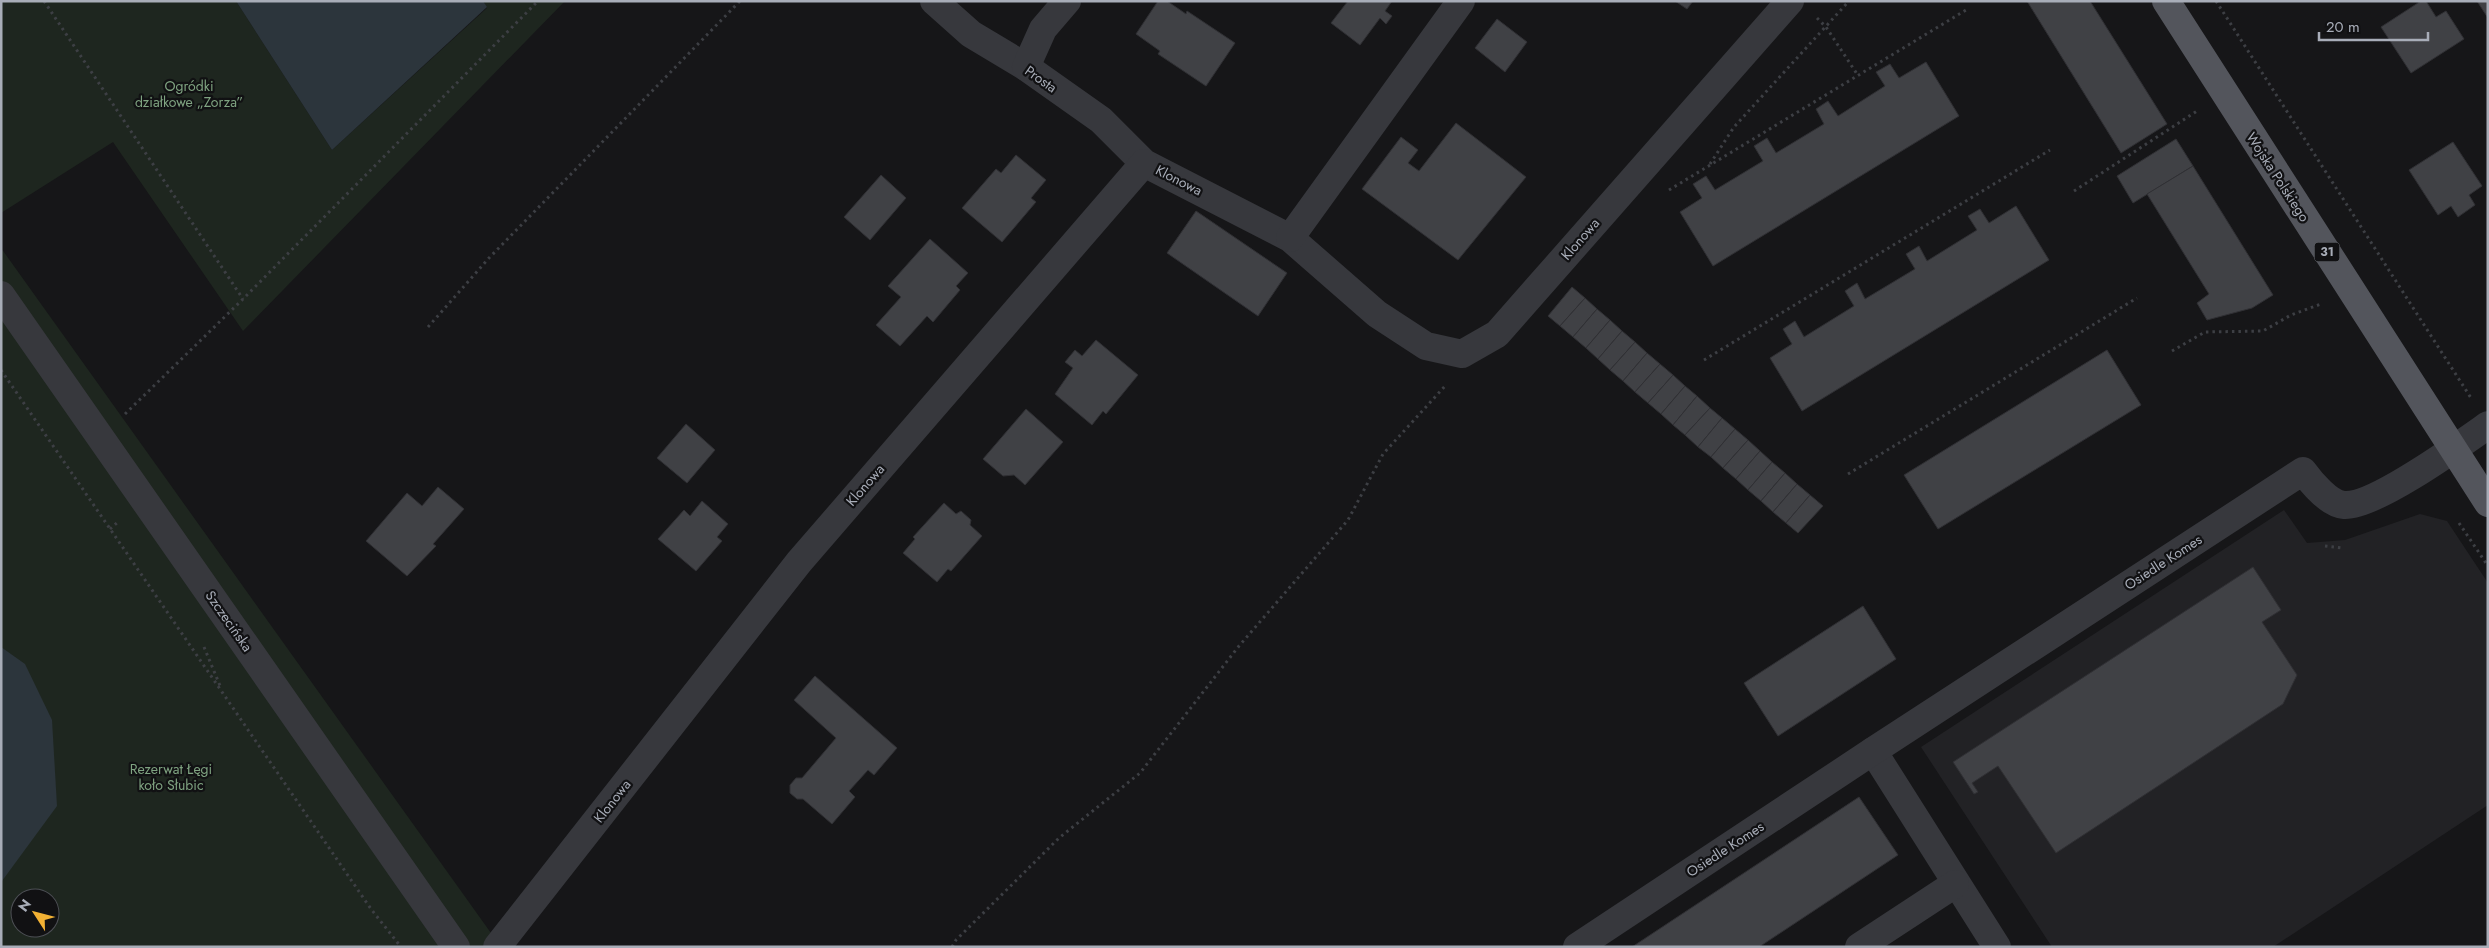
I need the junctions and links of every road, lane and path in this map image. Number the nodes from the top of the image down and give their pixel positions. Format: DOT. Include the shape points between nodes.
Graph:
graph roads {
  1 [pos="44,1"];
  2 [pos="538,1"];
  3 [pos="740,1"];
  4 [pos="934,1"];
  5 [pos="1067,1"];
  6 [pos="1461,1"];
  7 [pos="1849,1"];
  8 [pos="2166,1"];
  9 [pos="2216,1"];
  10 [pos="1801,8"];
  11 [pos="1966,10"];
  12 [pos="1826,27"];
  13 [pos="1026,67"];
  14 [pos="1857,74"];
  15 [pos="2224,93"];
  16 [pos="2050,150"];
  17 [pos="1144,163"];
  18 [pos="1708,166"];
  19 [pos="2074,191"];
  20 [pos="1616,198"];
  21 [pos="1290,238"];
  22 [pos="1,295"];
  23 [pos="2137,298"];
  24 [pos="243,299"];
  25 [pos="2321,303"];
  26 [pos="428,327"];
  27 [pos="2172,351"];
  28 [pos="1462,354"];
  29 [pos="1704,360"];
  30 [pos="1,370"];
  31 [pos="2473,402"];
  32 [pos="2488,424"];
  33 [pos="101,437"];
  34 [pos="2454,449"];
  35 [pos="1848,474"];
  36 [pos="2488,503"];
  37 [pos="2324,546"];
  38 [pos="2342,548"];
  39 [pos="1873,751"];
  40 [pos="1955,884"];
  41 [pos="401,947"];
  42 [pos="456,947"];
  43 [pos="497,947"];
  44 [pos="952,947"];
  45 [pos="1577,947"];
  46 [pos="1859,947"];
  47 [pos="1997,947"];
  1 -- 24 [label="path"];
  2 -- 24 [label="path"];
  3 -- 26 [label="path" via="489,258"];
  4 -- 13 [label="street, Prosta" via="971,34"];
  5 -- 13 [label="street" via="1043,29"];
  6 -- 21 [label="street"];
  7 -- 12 [label="path"];
  8 -- 15 [label="main road, Wojska Polskiego / 31"];
  9 -- 31 [label="path"];
  10 -- 12 [label="path"];
  10 -- 20 [label="street, Klonowa"];
  11 -- 14 [label="path"];
  12 -- 14 [label="path"];
  12 -- 18 [label="path" via="1734,127"];
  13 -- 17 [label="street, Prosta" via="1101,120"];
  14 -- 18 [label="path"];
  15 -- 19 [label="path"];
  15 -- 34 [label="main road, Wojska Polskiego / 31"];
  16 -- 29 [label="path"];
  17 -- 21 [label="street, Klonowa"];
  17 -- 43 [label="street, Klonowa" via="799,562"];
  18 -- 20 [label="path" via="1669,190"];
  20 -- 28 [label="street, Klonowa" via="1497,334"];
  21 -- 28 [label="street, Klonowa" via="1377,314 1426,346"];
  22 -- 33 [label="street, Szczecińska"];
  23 -- 35 [label="path"];
  24 -- 33 [label="path"];
  25 -- 27 [label="path" via="2291,314 2263,331 2205,332"];
  28 -- 44 [label="path" via="1449,381 1383,454 1348,520 1239,646 1140,773 1060,838"];
  30 -- 41 [label="path" via="370,910"];
  32 -- 34 [label="street"];
  33 -- 42 [label="street, Szczecińska"];
  34 -- 36 [label="main road, Wojska Polskiego / 31"];
  34 -- 39 [label="street, Osiedle Komes" via="2361,503 2342,506 2318,490 2303,471"];
  37 -- 38 [label="path"];
  39 -- 40 [label="street"];
  39 -- 45 [label="street, Osiedle Komes"];
  40 -- 46 [label="street"];
  40 -- 47 [label="street"];
}
